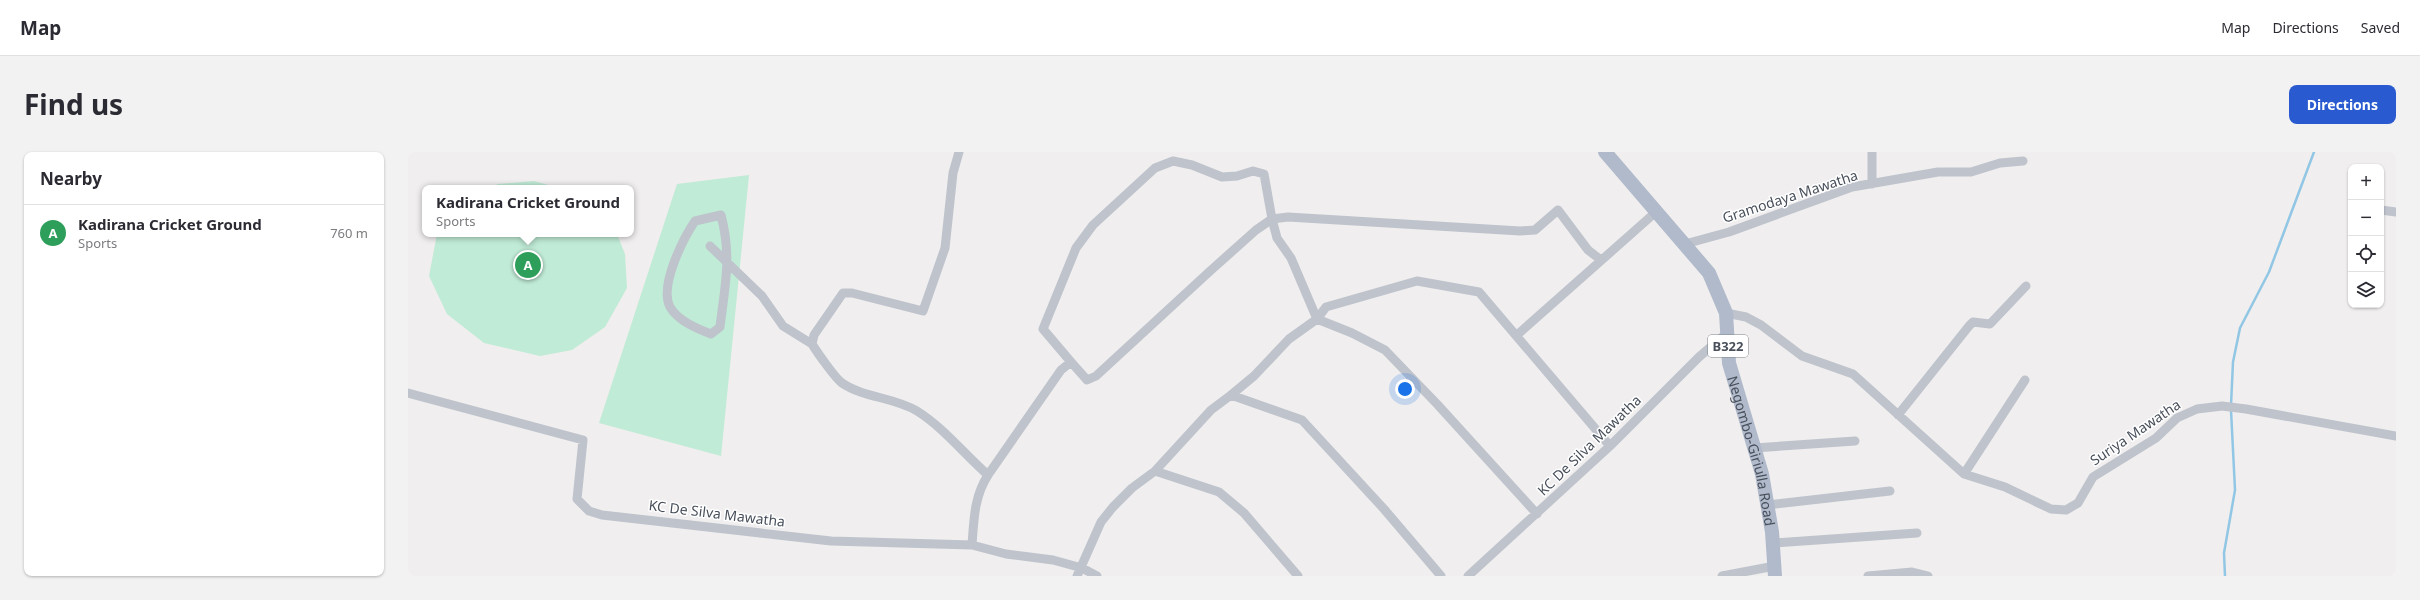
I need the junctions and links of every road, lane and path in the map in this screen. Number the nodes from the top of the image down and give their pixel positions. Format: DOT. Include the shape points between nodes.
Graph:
graph roads {
  1 [pos="959,152"];
  2 [pos="1872,152"];
  3 [pos="1609,153"];
  4 [pos="2022,161"];
  5 [pos="1872,184"];
  6 [pos="2384,210"];
  7 [pos="1657,211"];
  8 [pos="2396,212"];
  9 [pos="1272,219"];
  10 [pos="1685,244"];
  11 [pos="710,246"];
  12 [pos="1601,260"];
  13 [pos="728,262"];
  14 [pos="2026,286"];
  15 [pos="1726,313"];
  16 [pos="1317,319"];
  17 [pos="1727,333"];
  18 [pos="1516,335"];
  19 [pos="812,344"];
  20 [pos="1071,362"];
  21 [pos="2025,380"];
  22 [pos="408,393"];
  23 [pos="1230,395"];
  24 [pos="1898,415"];
  25 [pos="2396,436"];
  26 [pos="1855,441"];
  27 [pos="1610,446"];
  28 [pos="1754,448"];
  29 [pos="1155,472"];
  30 [pos="1964,474"];
  31 [pos="988,475"];
  32 [pos="1890,491"];
  33 [pos="1767,505"];
  34 [pos="1537,514"];
  35 [pos="1917,533"];
  36 [pos="1773,543"];
  37 [pos="972,545"];
  38 [pos="1775,571"];
  39 [pos="1080,572"];
  40 [pos="1096,576"];
  41 [pos="1298,576"];
  42 [pos="1441,576"];
  43 [pos="1468,576"];
  44 [pos="1722,576"];
  45 [pos="1868,576"];
  46 [pos="1928,576"];
  1 -- 19 [label="street" via="953,173 945,248 923,311 852,293 843,294 814,336"];
  2 -- 5 [label="street"];
  3 -- 7 [label="main road, Negombo-Giriulla Road / B322"];
  4 -- 5 [label="street, Gramodaya Mawatha" via="2000,163 1971,172 1938,172"];
  5 -- 10 [label="street, Gramodaya Mawatha" via="1852,187 1729,232"];
  6 -- 8 [label="street"];
  7 -- 10 [label="main road, Negombo-Giriulla Road / B322"];
  7 -- 12 [label="street"];
  9 -- 12 [label="street" via="1288,217 1520,231 1535,230 1558,210 1588,250"];
  9 -- 16 [label="street" via="1277,238 1291,258"];
  9 -- 20 [label="street" via="1232,251 1096,376 1087,380"];
  9 -- 20 [label="street" via="1264,174 1253,171 1237,176 1222,176 1173,161 1155,168 1093,225 1076,248 1056,294 1043,329"];
  10 -- 15 [label="main road, Negombo-Giriulla Road / B322" via="1709,273"];
  11 -- 13 [label="street"];
  12 -- 18 [label="street"];
  13 -- 13 [label="street" via="728,241 721,215 695,221 674,258 667,297 671,308 695,328 711,334 720,327"];
  13 -- 19 [label="street" via="762,296 784,326"];
  14 -- 24 [label="street" via="1990,324 1973,322 1969,326"];
  15 -- 17 [label="main road, Negombo-Giriulla Road / B322"];
  15 -- 24 [label="street, Suriya Mawatha" via="1746,317 1761,325 1802,356 1853,374"];
  16 -- 18 [label="street" via="1326,307 1417,282 1479,292"];
  16 -- 23 [label="street" via="1290,339 1254,376"];
  16 -- 34 [label="street" via="1385,350 1438,404"];
  17 -- 27 [label="street, KC De Silva Mawatha" via="1699,357"];
  17 -- 28 [label="main road, Negombo-Giriulla Road / B322" via="1729,363"];
  18 -- 27 [label="street"];
  19 -- 31 [label="street" via="840,382 851,388 903,404 918,412 943,431"];
  20 -- 31 [label="street" via="1061,370"];
  21 -- 30 [label="street"];
  22 -- 37 [label="street, KC De Silva Mawatha" via="583,440 577,499 589,511 831,541"];
  23 -- 29 [label="street" via="1211,410"];
  23 -- 42 [label="street" via="1302,420 1384,509"];
  24 -- 30 [label="street, Suriya Mawatha"];
  25 -- 30 [label="street, Suriya Mawatha" via="2222,406 2197,409 2177,418 2156,438 2093,477 2078,503 2066,510 2051,509 2005,487"];
  26 -- 28 [label="street"];
  27 -- 34 [label="street, KC De Silva Mawatha"];
  28 -- 33 [label="main road, Negombo-Giriulla Road / B322" via="1762,474"];
  29 -- 39 [label="street" via="1132,488 1101,522"];
  29 -- 41 [label="street" via="1219,492 1244,513"];
  31 -- 37 [label="street" via="976,501"];
  32 -- 33 [label="street"];
  33 -- 36 [label="main road, Negombo-Giriulla Road / B322"];
  34 -- 43 [label="street, KC De Silva Mawatha"];
  35 -- 36 [label="street"];
  36 -- 38 [label="main road, Negombo-Giriulla Road / B322"];
  37 -- 39 [label="street, KC De Silva Mawatha" via="1006,554 1053,560"];
  38 -- 44 [label="street"];
  39 -- 40 [label="street, KC De Silva Mawatha"];
  45 -- 46 [label="street" via="1912,572"];
}
